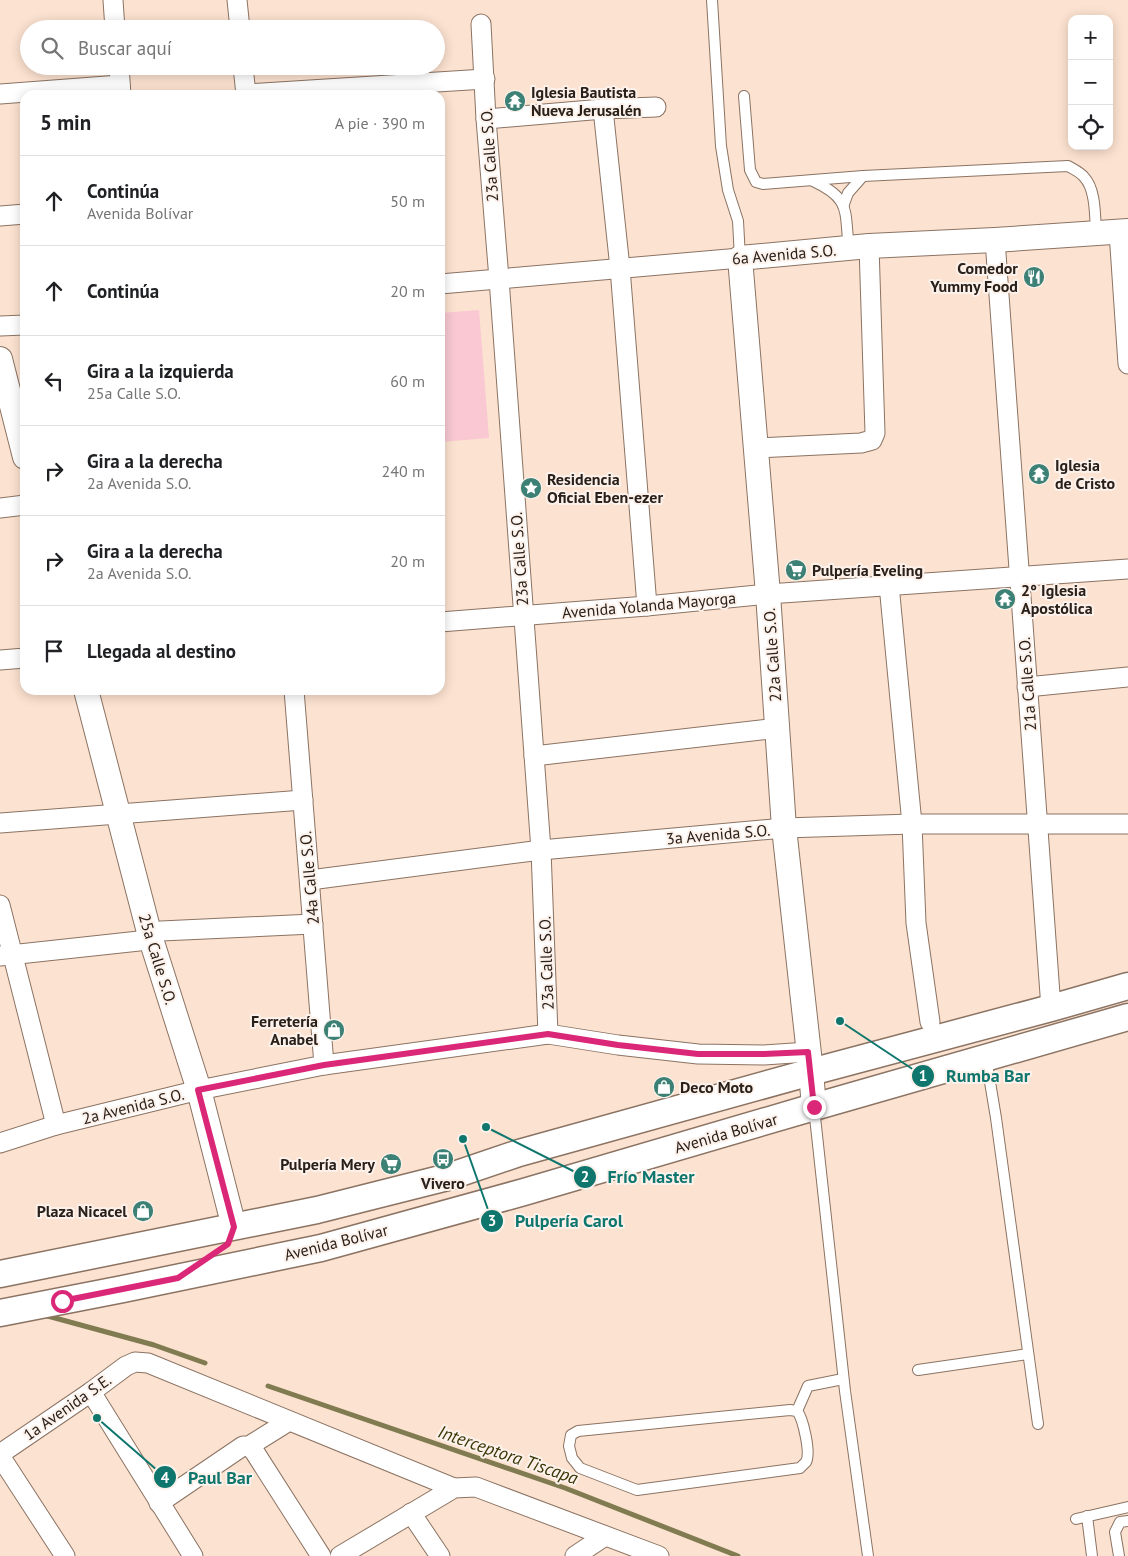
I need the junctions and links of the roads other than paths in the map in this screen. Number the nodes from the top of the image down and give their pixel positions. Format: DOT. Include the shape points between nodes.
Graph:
graph roads {
  1 [pos="113,0"];
  2 [pos="238,0"];
  3 [pos="712,0"];
  4 [pos="115,20"];
  5 [pos="239,20"];
  6 [pos="481,24"];
  7 [pos="120,75"];
  8 [pos="244,75"];
  9 [pos="484,79"];
  10 [pos="121,90"];
  11 [pos="245,90"];
  12 [pos="378,90"];
  13 [pos="20,93"];
  14 [pos="0,94"];
  15 [pos="744,96"];
  16 [pos="656,107"];
  17 [pos="603,109"];
  18 [pos="486,118"];
  19 [pos="863,176"];
  20 [pos="812,180"];
  21 [pos="844,204"];
  22 [pos="20,214"];
  23 [pos="0,216"];
  24 [pos="1124,232"];
  25 [pos="1096,234"];
  26 [pos="995,240"];
  27 [pos="859,247"];
  28 [pos="740,258"];
  29 [pos="620,268"];
  30 [pos="499,279"];
  31 [pos="445,284"];
  32 [pos="20,325"];
  33 [pos="0,326"];
  34 [pos="0,359"];
  35 [pos="1128,364"];
  36 [pos="20,437"];
  37 [pos="755,448"];
  38 [pos="20,506"];
  39 [pos="0,508"];
  40 [pos="1128,569"];
  41 [pos="1020,576"];
  42 [pos="889,585"];
  43 [pos="768,594"];
  44 [pos="647,606"];
  45 [pos="523,616"];
  46 [pos="445,622"];
  47 [pos="20,658"];
  48 [pos="0,660"];
  49 [pos="1128,677"];
  50 [pos="1028,687"];
  51 [pos="87,695"];
  52 [pos="294,695"];
  53 [pos="778,728"];
  54 [pos="534,756"];
  55 [pos="303,800"];
  56 [pos="119,814"];
  57 [pos="0,823"];
  58 [pos="912,824"];
  59 [pos="1128,824"];
  60 [pos="1038,825"];
  61 [pos="784,828"];
  62 [pos="541,850"];
  63 [pos="310,880"];
  64 [pos="0,904"];
  65 [pos="313,924"];
  66 [pos="150,936"];
  67 [pos="6,955"];
  68 [pos="1128,986"];
  69 [pos="1051,1008"];
  70 [pos="1128,1017"];
  71 [pos="930,1022"];
  72 [pos="548,1034"];
  73 [pos="986,1057"];
  74 [pos="810,1062"];
  75 [pos="324,1065"];
  76 [pos="198,1090"];
  77 [pos="814,1107"];
  78 [pos="56,1125"];
  79 [pos="0,1143"];
  80 [pos="234,1227"];
  81 [pos="292,1254"];
  82 [pos="0,1274"];
  83 [pos="178,1278"];
  84 [pos="0,1313"];
  85 [pos="1028,1354"];
  86 [pos="918,1370"];
  87 [pos="843,1379"];
  88 [pos="91,1392"];
  89 [pos="796,1411"];
  90 [pos="289,1421"];
  91 [pos="1038,1424"];
  92 [pos="249,1446"];
  93 [pos="0,1455"];
  94 [pos="454,1488"];
  95 [pos="159,1503"];
  96 [pos="1128,1507"];
  97 [pos="411,1513"];
  98 [pos="1087,1516"];
  99 [pos="1076,1519"];
  100 [pos="1128,1521"];
  101 [pos="605,1536"];
  102 [pos="65,1556"];
  103 [pos="193,1556"];
  104 [pos="321,1556"];
  105 [pos="340,1556"];
  106 [pos="440,1556"];
  107 [pos="574,1556"];
  108 [pos="659,1556"];
  109 [pos="868,1556"];
  110 [pos="1092,1556"];
  111 [pos="1119,1556"];
  1 -- 4 [label="street"];
  2 -- 5 [label="street"];
  3 -- 28 [label="lane" via="721,146 728,190 738,222"];
  6 -- 9 [label="street, 23a Calle S.O."];
  7 -- 10 [label="street"];
  8 -- 11 [label="street"];
  9 -- 12 [label="street"];
  9 -- 18 [label="street, 23a Calle S.O."];
  13 -- 14 [label="street"];
  15 -- 20 [label="lane" via="750,170 756,182"];
  16 -- 17 [label="street"];
  17 -- 18 [label="street"];
  17 -- 29 [label="street"];
  18 -- 30 [label="street, 23a Calle S.O."];
  19 -- 20 [label="lane"];
  19 -- 21 [label="lane" via="848,193"];
  19 -- 25 [label="lane" via="1068,166 1084,176 1090,185"];
  20 -- 21 [label="lane" via="827,187"];
  21 -- 27 [label="lane"];
  22 -- 23 [label="street"];
  24 -- 25 [label="street, 6a Avenida S.O."];
  24 -- 35 [label="street"];
  25 -- 26 [label="street, 6a Avenida S.O."];
  26 -- 27 [label="street, 6a Avenida S.O."];
  26 -- 41 [label="street, 21a Calle S.O."];
  27 -- 28 [label="street, 6a Avenida S.O."];
  27 -- 37 [label="street" via="875,433 872,440"];
  28 -- 29 [label="street, 6a Avenida S.O."];
  28 -- 37 [label="street, 22a Calle S.O."];
  29 -- 30 [label="street, 6a Avenida S.O."];
  29 -- 44 [label="street"];
  30 -- 31 [label="street, 6a Avenida S.O."];
  30 -- 45 [label="street, 23a Calle S.O."];
  32 -- 33 [label="street"];
  34 -- 36 [label="street"];
  37 -- 43 [label="street, 22a Calle S.O."];
  38 -- 39 [label="street"];
  40 -- 41 [label="street, Avenida Yolanda Mayorga"];
  41 -- 42 [label="street, Avenida Yolanda Mayorga"];
  41 -- 50 [label="street, 21a Calle S.O."];
  42 -- 43 [label="street, Avenida Yolanda Mayorga"];
  42 -- 58 [label="street"];
  43 -- 44 [label="street, Avenida Yolanda Mayorga"];
  43 -- 53 [label="street, 22a Calle S.O."];
  44 -- 45 [label="street, Avenida Yolanda Mayorga"];
  45 -- 46 [label="street, Avenida Yolanda Mayorga"];
  45 -- 54 [label="street, 23a Calle S.O."];
  47 -- 48 [label="street"];
  49 -- 50 [label="street"];
  50 -- 60 [label="street, 21a Calle S.O."];
  51 -- 56 [label="street, 25a Calle S.O."];
  52 -- 55 [label="street, 24a Calle S.O."];
  53 -- 54 [label="street"];
  53 -- 61 [label="street, 22a Calle S.O."];
  54 -- 62 [label="street, 23a Calle S.O."];
  55 -- 56 [label="street"];
  55 -- 63 [label="street, 24a Calle S.O."];
  56 -- 57 [label="street"];
  56 -- 66 [label="street, 25a Calle S.O."];
  58 -- 60 [label="street, 3a Avenida S.O."];
  58 -- 61 [label="street, 3a Avenida S.O."];
  58 -- 71 [label="street" via="916,923"];
  59 -- 60 [label="street, 3a Avenida S.O."];
  60 -- 69 [label="street, 21a Calle S.O."];
  61 -- 62 [label="street, 3a Avenida S.O."];
  61 -- 74 [label="street, 22a Calle S.O."];
  62 -- 63 [label="street, 3a Avenida S.O."];
  62 -- 72 [label="street, 23a Calle S.O."];
  63 -- 65 [label="street, 24a Calle S.O."];
  64 -- 67 [label="street"];
  65 -- 66 [label="street" via="162,931"];
  65 -- 75 [label="street, 24a Calle S.O."];
  66 -- 67 [label="street" via="139,941"];
  66 -- 76 [label="street, 25a Calle S.O."];
  67 -- 78 [label="street"];
  68 -- 69 [label="main road"];
  69 -- 74 [label="main road"];
  70 -- 73 [label="main road, Avenida Bolívar"];
  72 -- 74 [label="street, 2a Avenida S.O." via="698,1054 764,1054"];
  72 -- 75 [label="street, 2a Avenida S.O."];
  73 -- 77 [label="main road, Avenida Bolívar"];
  73 -- 85 [label="lane"];
  74 -- 77 [label="street"];
  74 -- 80 [label="main road" via="448,1177"];
  75 -- 76 [label="street, 2a Avenida S.O."];
  76 -- 78 [label="street, 2a Avenida S.O."];
  76 -- 80 [label="street, 25a Calle S.O."];
  77 -- 81 [label="main road, Avenida Bolívar" via="524,1192"];
  77 -- 87 [label="lane"];
  78 -- 79 [label="street, 2a Avenida S.O."];
  80 -- 81 [label="main road" via="243,1244"];
  80 -- 82 [label="main road"];
  80 -- 83 [label="main road" via="228,1244"];
  81 -- 83 [label="main road, Avenida Bolívar"];
  83 -- 84 [label="main road, Avenida Bolívar"];
  85 -- 86 [label="lane"];
  85 -- 91 [label="lane"];
  87 -- 89 [label="lane" via="808,1386"];
  87 -- 109 [label="lane"];
  88 -- 90 [label="street, 1a Avenida S.E." via="126,1366 135,1362 148,1363"];
  88 -- 93 [label="street, 1a Avenida S.E."];
  88 -- 95 [label="street"];
  89 -- 89 [label="lane" via="578,1431 571,1435 572,1458 580,1468 636,1490 800,1468 808,1454 801,1416"];
  90 -- 92 [label="street"];
  90 -- 94 [label="street"];
  92 -- 95 [label="street" via="244,1446"];
  92 -- 104 [label="street"];
  93 -- 102 [label="street"];
  94 -- 97 [label="street"];
  94 -- 101 [label="street" via="476,1487"];
  95 -- 103 [label="street"];
  96 -- 98 [label="lane"];
  97 -- 105 [label="street"];
  97 -- 106 [label="street"];
  98 -- 99 [label="lane"];
  98 -- 110 [label="lane"];
  100 -- 111 [label="lane" via="1120,1522 1115,1532"];
  101 -- 107 [label="street"];
  101 -- 108 [label="street"];
}
